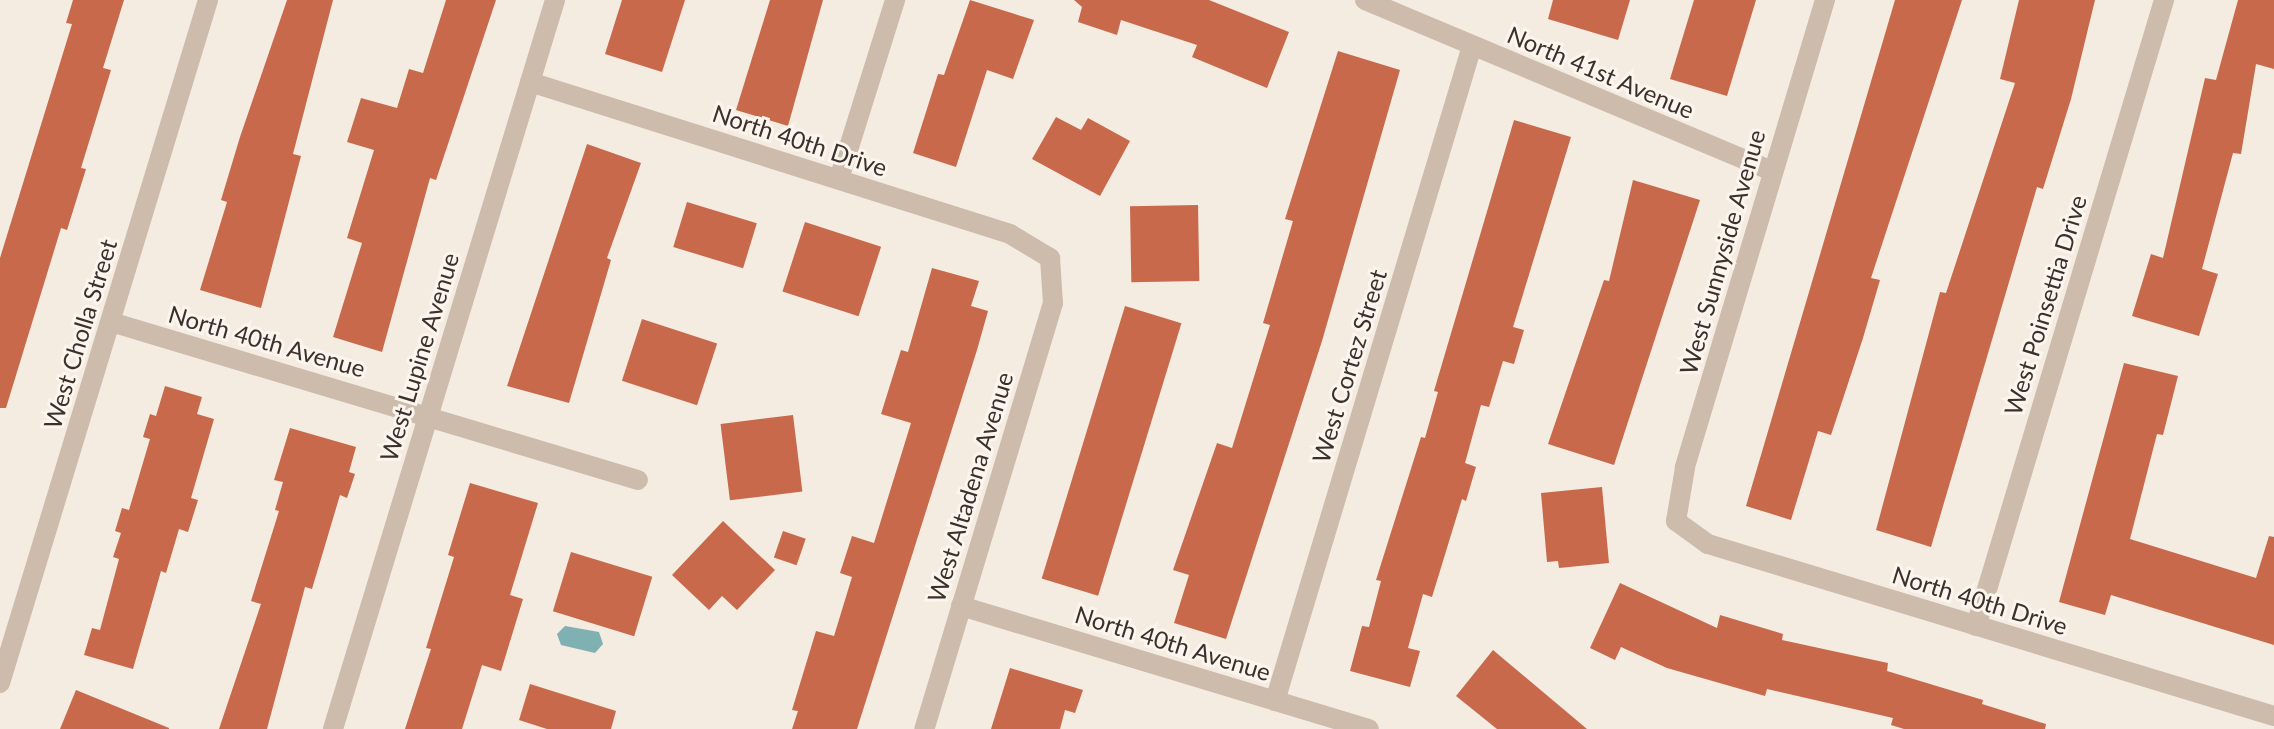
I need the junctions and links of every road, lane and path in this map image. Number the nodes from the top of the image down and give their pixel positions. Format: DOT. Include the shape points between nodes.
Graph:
graph roads {
  1 [pos="208,0"];
  2 [pos="555,0"];
  3 [pos="895,0"];
  4 [pos="1365,0"];
  5 [pos="1825,0"];
  6 [pos="2164,0"];
  7 [pos="1472,46"];
  8 [pos="530,82"];
  9 [pos="1772,171"];
  10 [pos="839,179"];
  11 [pos="1050,258"];
  12 [pos="111,322"];
  13 [pos="429,416"];
  14 [pos="638,480"];
  15 [pos="1676,521"];
  16 [pos="961,606"];
  17 [pos="1976,626"];
  18 [pos="0,683"];
  19 [pos="1275,701"];
  20 [pos="2274,716"];
  21 [pos="333,729"];
  22 [pos="924,729"];
  23 [pos="1369,729"];
  1 -- 12 [label="street, West Cholla Street"];
  2 -- 8 [label="street, West Lupine Avenue"];
  3 -- 10 [label="street"];
  4 -- 7 [label="street, North 41st Avenue"];
  5 -- 9 [label="street, West Sunnyside Avenue"];
  6 -- 17 [label="street, West Poinsettia Drive"];
  7 -- 9 [label="street, North 41st Avenue"];
  7 -- 19 [label="street, West Cortez Street"];
  8 -- 10 [label="street, North 40th Drive"];
  8 -- 13 [label="street, West Lupine Avenue"];
  9 -- 15 [label="street, West Sunnyside Avenue" via="1685,468"];
  10 -- 11 [label="street, North 40th Drive" via="1010,234"];
  11 -- 16 [label="street, West Altadena Avenue" via="1053,303"];
  12 -- 13 [label="street, North 40th Avenue"];
  12 -- 18 [label="street, West Cholla Street"];
  13 -- 14 [label="street, North 40th Avenue"];
  13 -- 21 [label="street, West Lupine Avenue"];
  15 -- 17 [label="street, North 40th Drive" via="1708,544"];
  16 -- 19 [label="street, North 40th Avenue"];
  16 -- 22 [label="street, West Altadena Avenue"];
  17 -- 20 [label="street, North 40th Drive"];
  19 -- 23 [label="street, North 40th Avenue"];
}
